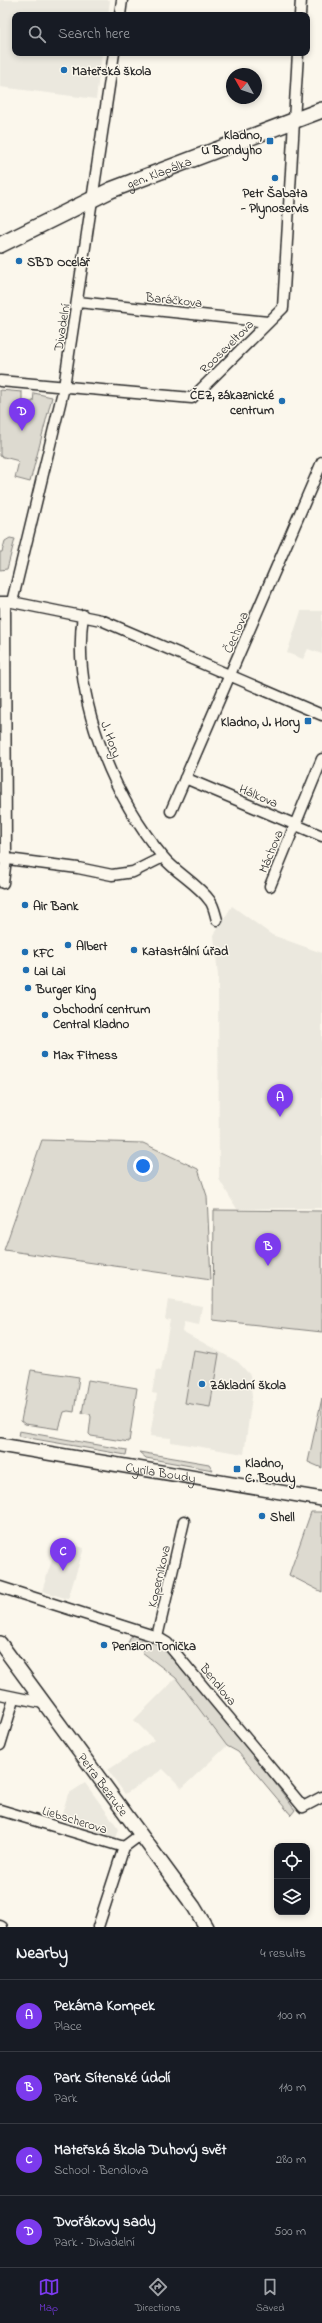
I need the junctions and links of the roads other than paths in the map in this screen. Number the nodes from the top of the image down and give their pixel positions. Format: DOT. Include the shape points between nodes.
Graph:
graph roads {
  1 [pos="122,0"];
  2 [pos="301,0"];
  3 [pos="120,12"];
  4 [pos="300,12"];
  5 [pos="114,56"];
  6 [pos="298,56"];
  7 [pos="322,110"];
  8 [pos="293,122"];
  9 [pos="93,197"];
  10 [pos="0,244"];
  11 [pos="78,302"];
  12 [pos="268,322"];
  13 [pos="0,381"];
  14 [pos="64,387"];
  15 [pos="322,462"];
  16 [pos="6,602"];
  17 [pos="83,615"];
  18 [pos="230,676"];
  19 [pos="322,715"];
  20 [pos="322,759"];
  21 [pos="186,778"];
  22 [pos="171,811"];
  23 [pos="295,824"];
  24 [pos="322,836"];
  25 [pos="163,857"];
  26 [pos="3,859"];
  27 [pos="3,883"];
  28 [pos="270,886"];
  29 [pos="216,916"];
  30 [pos="0,1445"];
  31 [pos="320,1499"];
  32 [pos="184,1521"];
  33 [pos="0,1587"];
  34 [pos="157,1637"];
  35 [pos="0,1643"];
  36 [pos="0,1694"];
  37 [pos="14,1699"];
  38 [pos="43,1703"];
  39 [pos="0,1744"];
  40 [pos="322,1797"];
  41 [pos="0,1810"];
  42 [pos="140,1835"];
  43 [pos="124,1847"];
  44 [pos="98,1927"];
  45 [pos="206,1927"];
  1 -- 3 [label="street"];
  2 -- 4 [label="street"];
  5 -- 9 [label="street, Divadelní"];
  6 -- 8 [label="street, Rooseveltova"];
  7 -- 8 [label="main road, gen. Klapálka"];
  8 -- 9 [label="main road, gen. Klapálka"];
  8 -- 12 [label="street, Rooseveltova" via="283,308"];
  9 -- 10 [label="main road, gen. Klapálka"];
  9 -- 11 [label="street, Divadelní"];
  11 -- 12 [label="street, Baráčkova"];
  11 -- 14 [label="street, Divadelní"];
  12 -- 14 [label="street, Rooseveltova" via="192,398"];
  13 -- 14 [label="street, Rooseveltova"];
  14 -- 16 [label="street, Divadelní"];
  15 -- 18 [label="street, Čechova"];
  16 -- 17 [label="street"];
  16 -- 26 [label="street, Divadelní"];
  17 -- 18 [label="street" via="101,620"];
  17 -- 25 [label="street, J. Hory" via="82,662 91,718 97,737 118,788 141,828"];
  18 -- 19 [label="street"];
  18 -- 21 [label="street, Čechova"];
  20 -- 23 [label="street, Máchova"];
  21 -- 22 [label="street, Čechova"];
  21 -- 23 [label="street, Hálkova"];
  23 -- 24 [label="street, Hálkova"];
  23 -- 28 [label="street, Máchova"];
  25 -- 26 [label="street" via="133,872 112,875"];
  25 -- 29 [label="street, J. Hory" via="208,898"];
  26 -- 27 [label="street, Divadelní"];
  30 -- 31 [label="street, Cyrila Boudy"];
  32 -- 34 [label="street, Koperníkova"];
  33 -- 34 [label="street, Bendlova"];
  34 -- 40 [label="street, Bendlova" via="176,1651 303,1807"];
  35 -- 38 [label="street, Petra Bezruče"];
  36 -- 37 [label="street"];
  37 -- 38 [label="street"];
  37 -- 39 [label="street"];
  38 -- 42 [label="street, Petra Bezruče"];
  41 -- 43 [label="street, Liebscherova"];
  42 -- 43 [label="street"];
  42 -- 45 [label="street, Petra Bezruče"];
  43 -- 44 [label="street"];
}
